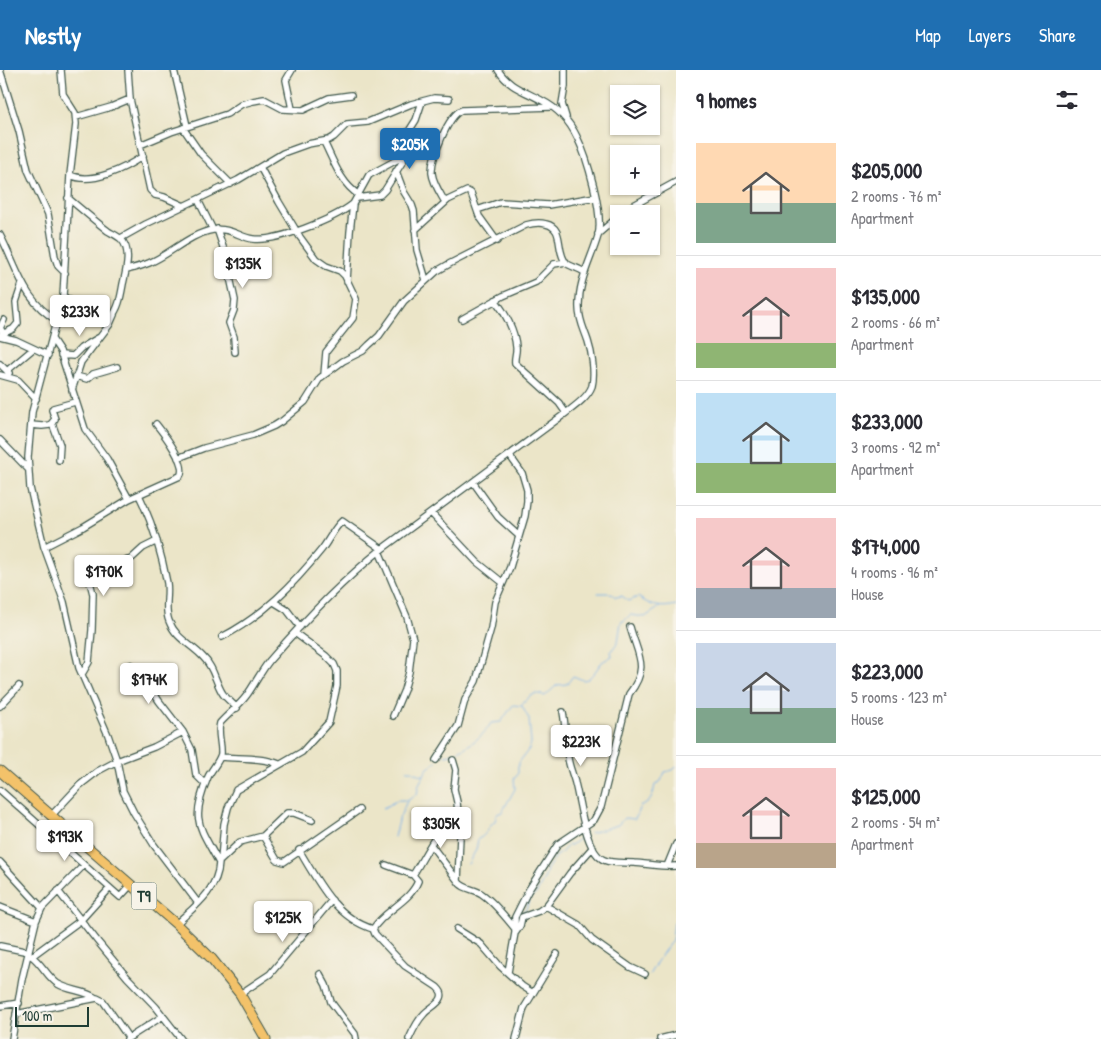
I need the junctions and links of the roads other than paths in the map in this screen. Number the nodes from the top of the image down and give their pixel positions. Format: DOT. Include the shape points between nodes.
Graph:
graph roads {
  1 [pos="0,70"];
  2 [pos="61,70"];
  3 [pos="128,70"];
  4 [pos="174,70"];
  5 [pos="292,70"];
  6 [pos="498,70"];
  7 [pos="565,70"];
  8 [pos="351,95"];
  9 [pos="130,99"];
  10 [pos="449,99"];
  11 [pos="422,102"];
  12 [pos="553,107"];
  13 [pos="292,109"];
  14 [pos="76,116"];
  15 [pos="566,118"];
  16 [pos="185,127"];
  17 [pos="324,142"];
  18 [pos="140,145"];
  19 [pos="143,156"];
  20 [pos="404,156"];
  21 [pos="260,167"];
  22 [pos="396,171"];
  23 [pos="70,175"];
  24 [pos="676,182"];
  25 [pos="231,184"];
  26 [pos="358,196"];
  27 [pos="595,197"];
  28 [pos="68,198"];
  29 [pos="198,200"];
  30 [pos="445,202"];
  31 [pos="353,204"];
  32 [pos="634,205"];
  33 [pos="184,206"];
  34 [pos="477,210"];
  35 [pos="610,224"];
  36 [pos="215,230"];
  37 [pos="296,230"];
  38 [pos="415,230"];
  39 [pos="598,234"];
  40 [pos="0,235"];
  41 [pos="121,238"];
  42 [pos="497,241"];
  43 [pos="566,262"];
  44 [pos="127,270"];
  45 [pos="584,272"];
  46 [pos="65,273"];
  47 [pos="347,280"];
  48 [pos="426,280"];
  49 [pos="22,284"];
  50 [pos="63,296"];
  51 [pos="495,300"];
  52 [pos="114,315"];
  53 [pos="462,319"];
  54 [pos="4,320"];
  55 [pos="58,322"];
  56 [pos="1,335"];
  57 [pos="100,338"];
  58 [pos="52,339"];
  59 [pos="33,349"];
  60 [pos="235,352"];
  61 [pos="48,355"];
  62 [pos="61,355"];
  63 [pos="0,364"];
  64 [pos="117,368"];
  65 [pos="8,370"];
  66 [pos="0,375"];
  67 [pos="324,375"];
  68 [pos="76,376"];
  69 [pos="11,378"];
  70 [pos="72,390"];
  71 [pos="36,398"];
  72 [pos="75,402"];
  73 [pos="566,413"];
  74 [pos="52,424"];
  75 [pos="156,424"];
  76 [pos="31,425"];
  77 [pos="0,440"];
  78 [pos="510,456"];
  79 [pos="178,458"];
  80 [pos="59,460"];
  81 [pos="28,469"];
  82 [pos="473,482"];
  83 [pos="139,495"];
  84 [pos="129,499"];
  85 [pos="431,513"];
  86 [pos="519,536"];
  87 [pos="157,541"];
  88 [pos="44,547"];
  89 [pos="381,550"];
  90 [pos="502,582"];
  91 [pos="274,602"];
  92 [pos="630,626"];
  93 [pos="300,627"];
  94 [pos="295,633"];
  95 [pos="222,637"];
  96 [pos="131,665"];
  97 [pos="82,674"];
  98 [pos="19,686"];
  99 [pos="0,706"];
  100 [pos="237,708"];
  101 [pos="563,712"];
  102 [pos="393,716"];
  103 [pos="183,732"];
  104 [pos="220,757"];
  105 [pos="436,760"];
  106 [pos="453,760"];
  107 [pos="117,761"];
  108 [pos="279,764"];
  109 [pos="0,771"];
  110 [pos="205,784"];
  111 [pos="0,790"];
  112 [pos="359,810"];
  113 [pos="458,812"];
  114 [pos="51,816"];
  115 [pos="312,820"];
  116 [pos="584,826"];
  117 [pos="263,836"];
  118 [pos="676,844"];
  119 [pos="431,845"];
  120 [pos="593,847"];
  121 [pos="299,850"];
  122 [pos="220,861"];
  123 [pos="0,862"];
  124 [pos="84,865"];
  125 [pos="386,865"];
  126 [pos="667,866"];
  127 [pos="676,866"];
  128 [pos="413,875"];
  129 [pos="458,880"];
  130 [pos="131,885"];
  131 [pos="110,888"];
  132 [pos="58,891"];
  133 [pos="332,900"];
  134 [pos="198,903"];
  135 [pos="546,906"];
  136 [pos="0,907"];
  137 [pos="42,908"];
  138 [pos="81,920"];
  139 [pos="36,921"];
  140 [pos="176,924"];
  141 [pos="373,929"];
  142 [pos="457,929"];
  143 [pos="516,931"];
  144 [pos="0,946"];
  145 [pos="30,954"];
  146 [pos="557,954"];
  147 [pos="508,972"];
  148 [pos="320,974"];
  149 [pos="645,974"];
  150 [pos="533,993"];
  151 [pos="240,994"];
  152 [pos="96,998"];
  153 [pos="18,1003"];
  154 [pos="0,1006"];
  155 [pos="16,1014"];
  156 [pos="163,1016"];
  157 [pos="676,1035"];
  158 [pos="127,1038"];
  159 [pos="12,1039"];
  160 [pos="181,1039"];
  161 [pos="266,1039"];
  162 [pos="356,1039"];
  163 [pos="409,1039"];
  164 [pos="516,1039"];
  165 [pos="660,1039"];
  1 -- 46 [label="street" via="28,170 48,214 55,257"];
  2 -- 14 [label="street" via="63,94"];
  3 -- 9 [label="street"];
  4 -- 16 [label="street"];
  5 -- 13 [label="street" via="286,80"];
  6 -- 12 [label="street" via="511,86"];
  7 -- 15 [label="street" via="562,104"];
  8 -- 13 [label="street" via="329,98 306,110"];
  9 -- 14 [label="street"];
  9 -- 18 [label="street"];
  10 -- 11 [label="street"];
  11 -- 17 [label="street" via="368,122 346,124"];
  11 -- 20 [label="street" via="409,131"];
  12 -- 15 [label="street"];
  12 -- 30 [label="street" via="459,111 448,125 432,166 433,177"];
  13 -- 16 [label="street" via="280,108 264,99"];
  14 -- 23 [label="street"];
  15 -- 27 [label="street" via="585,155"];
  16 -- 18 [label="street"];
  16 -- 25 [label="street" via="201,154"];
  17 -- 21 [label="street" via="292,149"];
  17 -- 26 [label="street" via="345,182"];
  18 -- 19 [label="street"];
  19 -- 23 [label="street" via="102,175 85,178"];
  19 -- 33 [label="street" via="151,192"];
  20 -- 22 [label="street"];
  20 -- 26 [label="street" via="369,175"];
  21 -- 25 [label="street"];
  21 -- 37 [label="street"];
  22 -- 26 [label="street" via="382,193"];
  22 -- 38 [label="street" via="412,205"];
  23 -- 28 [label="street"];
  24 -- 32 [label="street"];
  25 -- 29 [label="street"];
  26 -- 31 [label="street"];
  27 -- 34 [label="street" via="540,205 501,202"];
  27 -- 39 [label="street"];
  28 -- 41 [label="street"];
  28 -- 46 [label="street"];
  29 -- 33 [label="street"];
  29 -- 36 [label="street"];
  30 -- 34 [label="street" via="468,192 472,194"];
  30 -- 38 [label="street"];
  31 -- 37 [label="street" via="332,217"];
  31 -- 47 [label="street"];
  33 -- 41 [label="street"];
  34 -- 42 [label="street"];
  35 -- 39 [label="street"];
  36 -- 37 [label="street" via="258,239 282,236"];
  36 -- 44 [label="street" via="185,242 149,264"];
  36 -- 60 [label="street" via="224,250 235,300 229,323"];
  37 -- 47 [label="street" via="316,259 342,273"];
  38 -- 48 [label="street" via="418,258"];
  39 -- 45 [label="street"];
  40 -- 49 [label="street"];
  41 -- 44 [label="street" via="127,252"];
  42 -- 43 [label="street" via="532,224 548,224 558,232 560,250"];
  42 -- 48 [label="street" via="451,263"];
  43 -- 45 [label="street"];
  43 -- 51 [label="street" via="554,264 536,282"];
  44 -- 52 [label="street"];
  45 -- 73 [label="street" via="579,315 589,346 592,386"];
  46 -- 50 [label="street"];
  47 -- 67 [label="street" via="356,301 355,313 326,352"];
  48 -- 67 [label="street" via="404,301 370,346"];
  49 -- 55 [label="street" via="38,307"];
  49 -- 56 [label="street" via="16,302 18,323"];
  50 -- 52 [label="street" via="103,317"];
  50 -- 55 [label="street"];
  51 -- 53 [label="street"];
  51 -- 73 [label="street" via="511,328 516,348 515,363"];
  52 -- 57 [label="street"];
  54 -- 56 [label="street"];
  55 -- 58 [label="street"];
  56 -- 59 [label="street"];
  57 -- 62 [label="street" via="73,356"];
  57 -- 68 [label="street" via="81,362"];
  58 -- 61 [label="street"];
  58 -- 62 [label="street"];
  59 -- 61 [label="street"];
  59 -- 65 [label="street"];
  61 -- 71 [label="street"];
  62 -- 70 [label="street"];
  63 -- 65 [label="street"];
  64 -- 68 [label="street" via="92,374 87,379"];
  65 -- 69 [label="street"];
  66 -- 69 [label="street"];
  67 -- 79 [label="street" via="305,402 274,426"];
  68 -- 70 [label="street"];
  69 -- 71 [label="street" via="18,380"];
  70 -- 72 [label="street"];
  71 -- 76 [label="street"];
  72 -- 74 [label="street" via="53,408 55,419"];
  72 -- 84 [label="street" via="88,435 107,459"];
  73 -- 78 [label="street"];
  74 -- 76 [label="street"];
  74 -- 80 [label="street" via="60,445"];
  75 -- 79 [label="street"];
  76 -- 81 [label="street"];
  77 -- 81 [label="street"];
  78 -- 82 [label="street"];
  78 -- 86 [label="street" via="522,473 527,490"];
  79 -- 83 [label="street" via="183,470 180,476"];
  81 -- 88 [label="street"];
  82 -- 85 [label="street"];
  82 -- 86 [label="street" via="498,518"];
  83 -- 84 [label="street"];
  83 -- 87 [label="street"];
  84 -- 88 [label="street"];
  85 -- 89 [label="street"];
  85 -- 90 [label="street" via="478,563"];
  86 -- 90 [label="street"];
  87 -- 97 [label="street" via="131,559 105,568 89,578 93,594 92,630 89,662"];
  87 -- 100 [label="street" via="167,586 169,621 182,641 209,663 222,692"];
  88 -- 97 [label="street" via="64,602"];
  89 -- 91 [label="street" via="342,521 321,550"];
  89 -- 93 [label="street"];
  89 -- 102 [label="street" via="413,639 409,672"];
  90 -- 105 [label="street" via="476,681 465,700 458,726"];
  91 -- 93 [label="street" via="287,610"];
  91 -- 95 [label="street"];
  92 -- 116 [label="street" via="641,673 629,694 600,811"];
  93 -- 94 [label="street"];
  94 -- 100 [label="street" via="269,662"];
  94 -- 108 [label="street" via="334,664 337,686 329,722 302,752"];
  96 -- 103 [label="street"];
  97 -- 107 [label="street"];
  98 -- 99 [label="street"];
  100 -- 104 [label="street" via="219,726"];
  101 -- 116 [label="street" via="568,760"];
  103 -- 107 [label="street"];
  103 -- 110 [label="street" via="192,750 196,775"];
  104 -- 108 [label="street" via="263,759"];
  104 -- 110 [label="street"];
  106 -- 113 [label="street"];
  107 -- 114 [label="street" via="80,785"];
  107 -- 134 [label="street" via="123,791 134,813"];
  108 -- 122 [label="street" via="236,790 224,824"];
  109 -- 114 [label="highway, T9"];
  110 -- 122 [label="street" via="199,802 198,824"];
  111 -- 124 [label="street"];
  112 -- 121 [label="street"];
  113 -- 119 [label="street" via="449,818"];
  113 -- 129 [label="street"];
  114 -- 130 [label="highway, T9"];
  115 -- 117 [label="street" via="290,812"];
  116 -- 120 [label="street"];
  116 -- 143 [label="street" via="552,851 516,913"];
  117 -- 121 [label="street" via="278,861 286,860"];
  117 -- 122 [label="street" via="240,842"];
  118 -- 126 [label="street"];
  119 -- 128 [label="street"];
  119 -- 129 [label="street"];
  120 -- 126 [label="street" via="604,860"];
  120 -- 135 [label="street"];
  121 -- 133 [label="street"];
  122 -- 134 [label="street" via="212,888"];
  123 -- 137 [label="street"];
  124 -- 131 [label="street"];
  124 -- 132 [label="street"];
  125 -- 128 [label="street"];
  126 -- 127 [label="street"];
  128 -- 141 [label="street" via="418,882 416,887"];
  129 -- 143 [label="street" via="462,886 490,900"];
  130 -- 131 [label="street" via="120,897"];
  130 -- 140 [label="highway, T9"];
  131 -- 138 [label="street"];
  132 -- 137 [label="street"];
  132 -- 138 [label="street"];
  133 -- 141 [label="street" via="349,919"];
  133 -- 151 [label="street" via="270,974"];
  134 -- 140 [label="street"];
  135 -- 143 [label="street" via="524,915"];
  135 -- 149 [label="street" via="578,925 592,940 630,967"];
  136 -- 139 [label="street"];
  137 -- 139 [label="street"];
  138 -- 145 [label="street"];
  138 -- 156 [label="street"];
  139 -- 145 [label="street"];
  140 -- 151 [label="highway, T9" via="212,959"];
  141 -- 163 [label="street" via="405,966 441,991 441,1000 419,1019"];
  142 -- 147 [label="street" via="481,944"];
  143 -- 147 [label="street"];
  144 -- 145 [label="street"];
  145 -- 152 [label="street" via="60,985"];
  145 -- 153 [label="street"];
  146 -- 150 [label="street"];
  147 -- 150 [label="street"];
  148 -- 162 [label="street" via="331,1002"];
  150 -- 164 [label="street" via="524,1008"];
  151 -- 161 [label="highway, T9"];
  152 -- 155 [label="street"];
  152 -- 158 [label="street" via="103,1001"];
  153 -- 154 [label="street"];
  153 -- 155 [label="street"];
  155 -- 159 [label="street"];
  156 -- 158 [label="street"];
  156 -- 160 [label="street"];
  157 -- 165 [label="street"];
}
